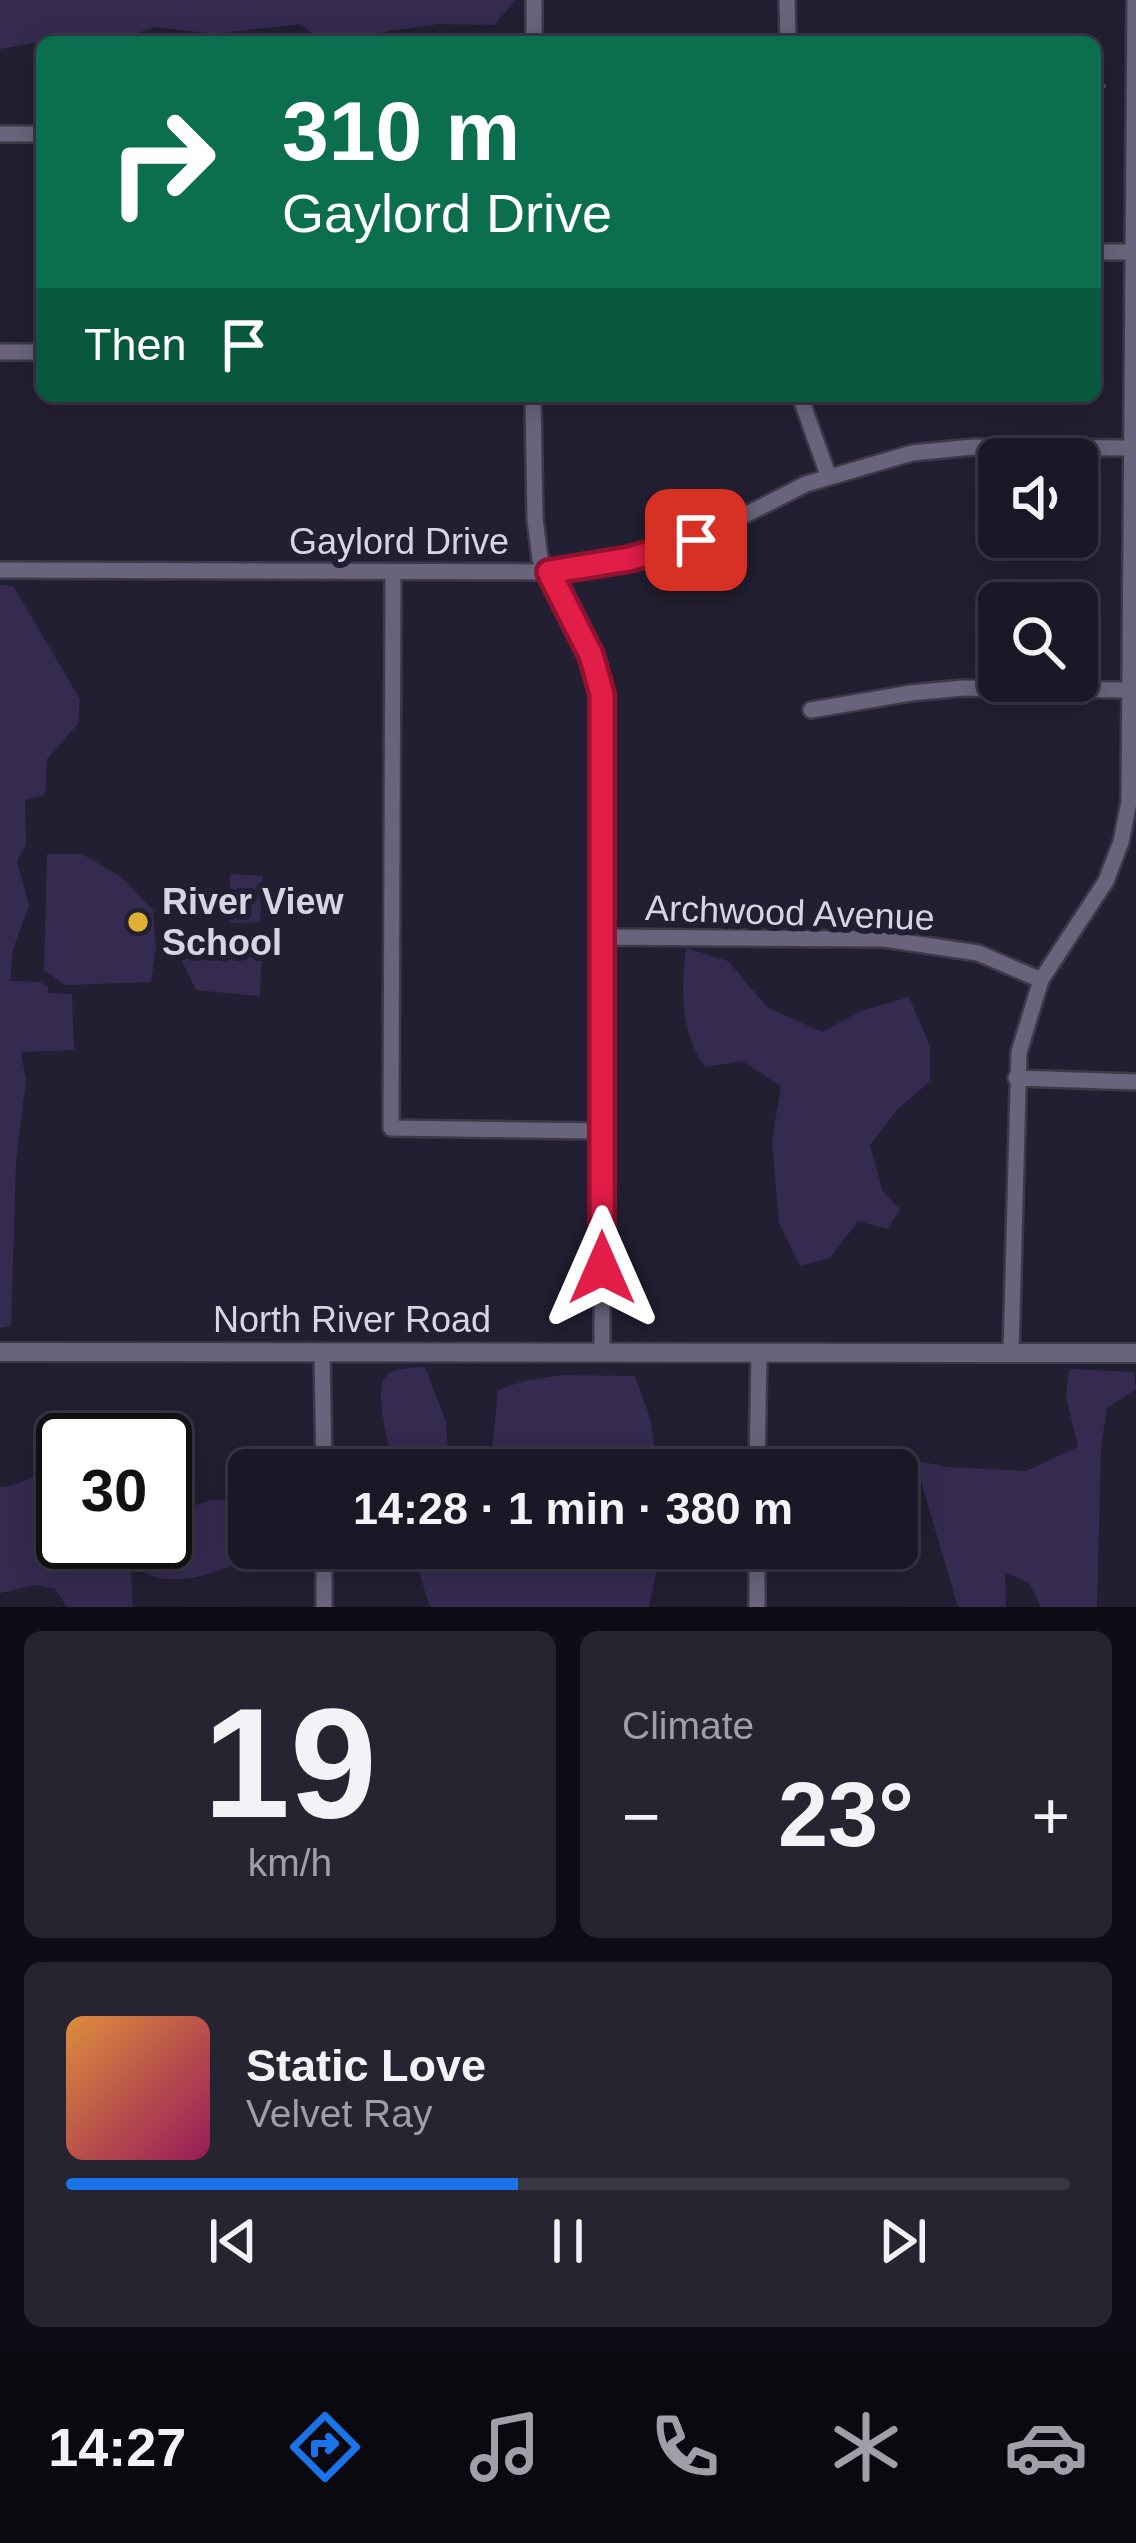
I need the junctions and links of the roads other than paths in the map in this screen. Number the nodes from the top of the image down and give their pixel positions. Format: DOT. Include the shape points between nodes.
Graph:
graph roads {
  1 [pos="534,0"];
  2 [pos="788,0"];
  3 [pos="1135,0"];
  4 [pos="534,36"];
  5 [pos="788,36"];
  6 [pos="0,134"];
  7 [pos="36,134"];
  8 [pos="1101,251"];
  9 [pos="1135,252"];
  10 [pos="0,352"];
  11 [pos="36,352"];
  12 [pos="532,402"];
  13 [pos="802,402"];
  14 [pos="1134,448"];
  15 [pos="828,476"];
  16 [pos="0,570"];
  17 [pos="549,572"];
  18 [pos="392,573"];
  19 [pos="1130,690"];
  20 [pos="811,710"];
  21 [pos="603,938"];
  22 [pos="1041,980"];
  23 [pos="1016,1078"];
  24 [pos="1136,1082"];
  25 [pos="601,1131"];
  26 [pos="0,1352"];
  27 [pos="322,1352"];
  28 [pos="602,1352"];
  29 [pos="759,1352"];
  30 [pos="1011,1352"];
  31 [pos="1136,1353"];
  32 [pos="324,1449"];
  33 [pos="757,1449"];
  34 [pos="324,1569"];
  35 [pos="757,1569"];
  36 [pos="324,1607"];
  37 [pos="757,1607"];
  1 -- 4 [label="street"];
  2 -- 5 [label="street"];
  3 -- 9 [label="street"];
  6 -- 7 [label="street"];
  8 -- 9 [label="street"];
  9 -- 14 [label="street"];
  10 -- 11 [label="street"];
  12 -- 17 [label="street" via="535,519"];
  13 -- 15 [label="street"];
  14 -- 15 [label="street, Gaylord Drive" via="973,447 912,453"];
  14 -- 19 [label="street"];
  15 -- 17 [label="street, Gaylord Drive" via="668,550"];
  16 -- 18 [label="street, Gaylord Drive"];
  17 -- 18 [label="street, Gaylord Drive"];
  17 -- 21 [label="street" via="602,694"];
  18 -- 25 [label="street" via="391,1128"];
  19 -- 20 [label="street" via="963,688"];
  19 -- 22 [label="street" via="1121,842 1088,913"];
  21 -- 22 [label="street, Archwood Avenue" via="884,939 978,953"];
  21 -- 25 [label="street"];
  22 -- 23 [label="street"];
  23 -- 24 [label="street"];
  23 -- 30 [label="street"];
  25 -- 28 [label="street"];
  26 -- 27 [label="street, North River Road"];
  27 -- 28 [label="street, North River Road"];
  27 -- 32 [label="street"];
  28 -- 29 [label="street, North River Road"];
  29 -- 30 [label="street, North River Road"];
  29 -- 33 [label="street"];
  30 -- 31 [label="street, North River Road"];
  34 -- 36 [label="street"];
  35 -- 37 [label="street"];
}
